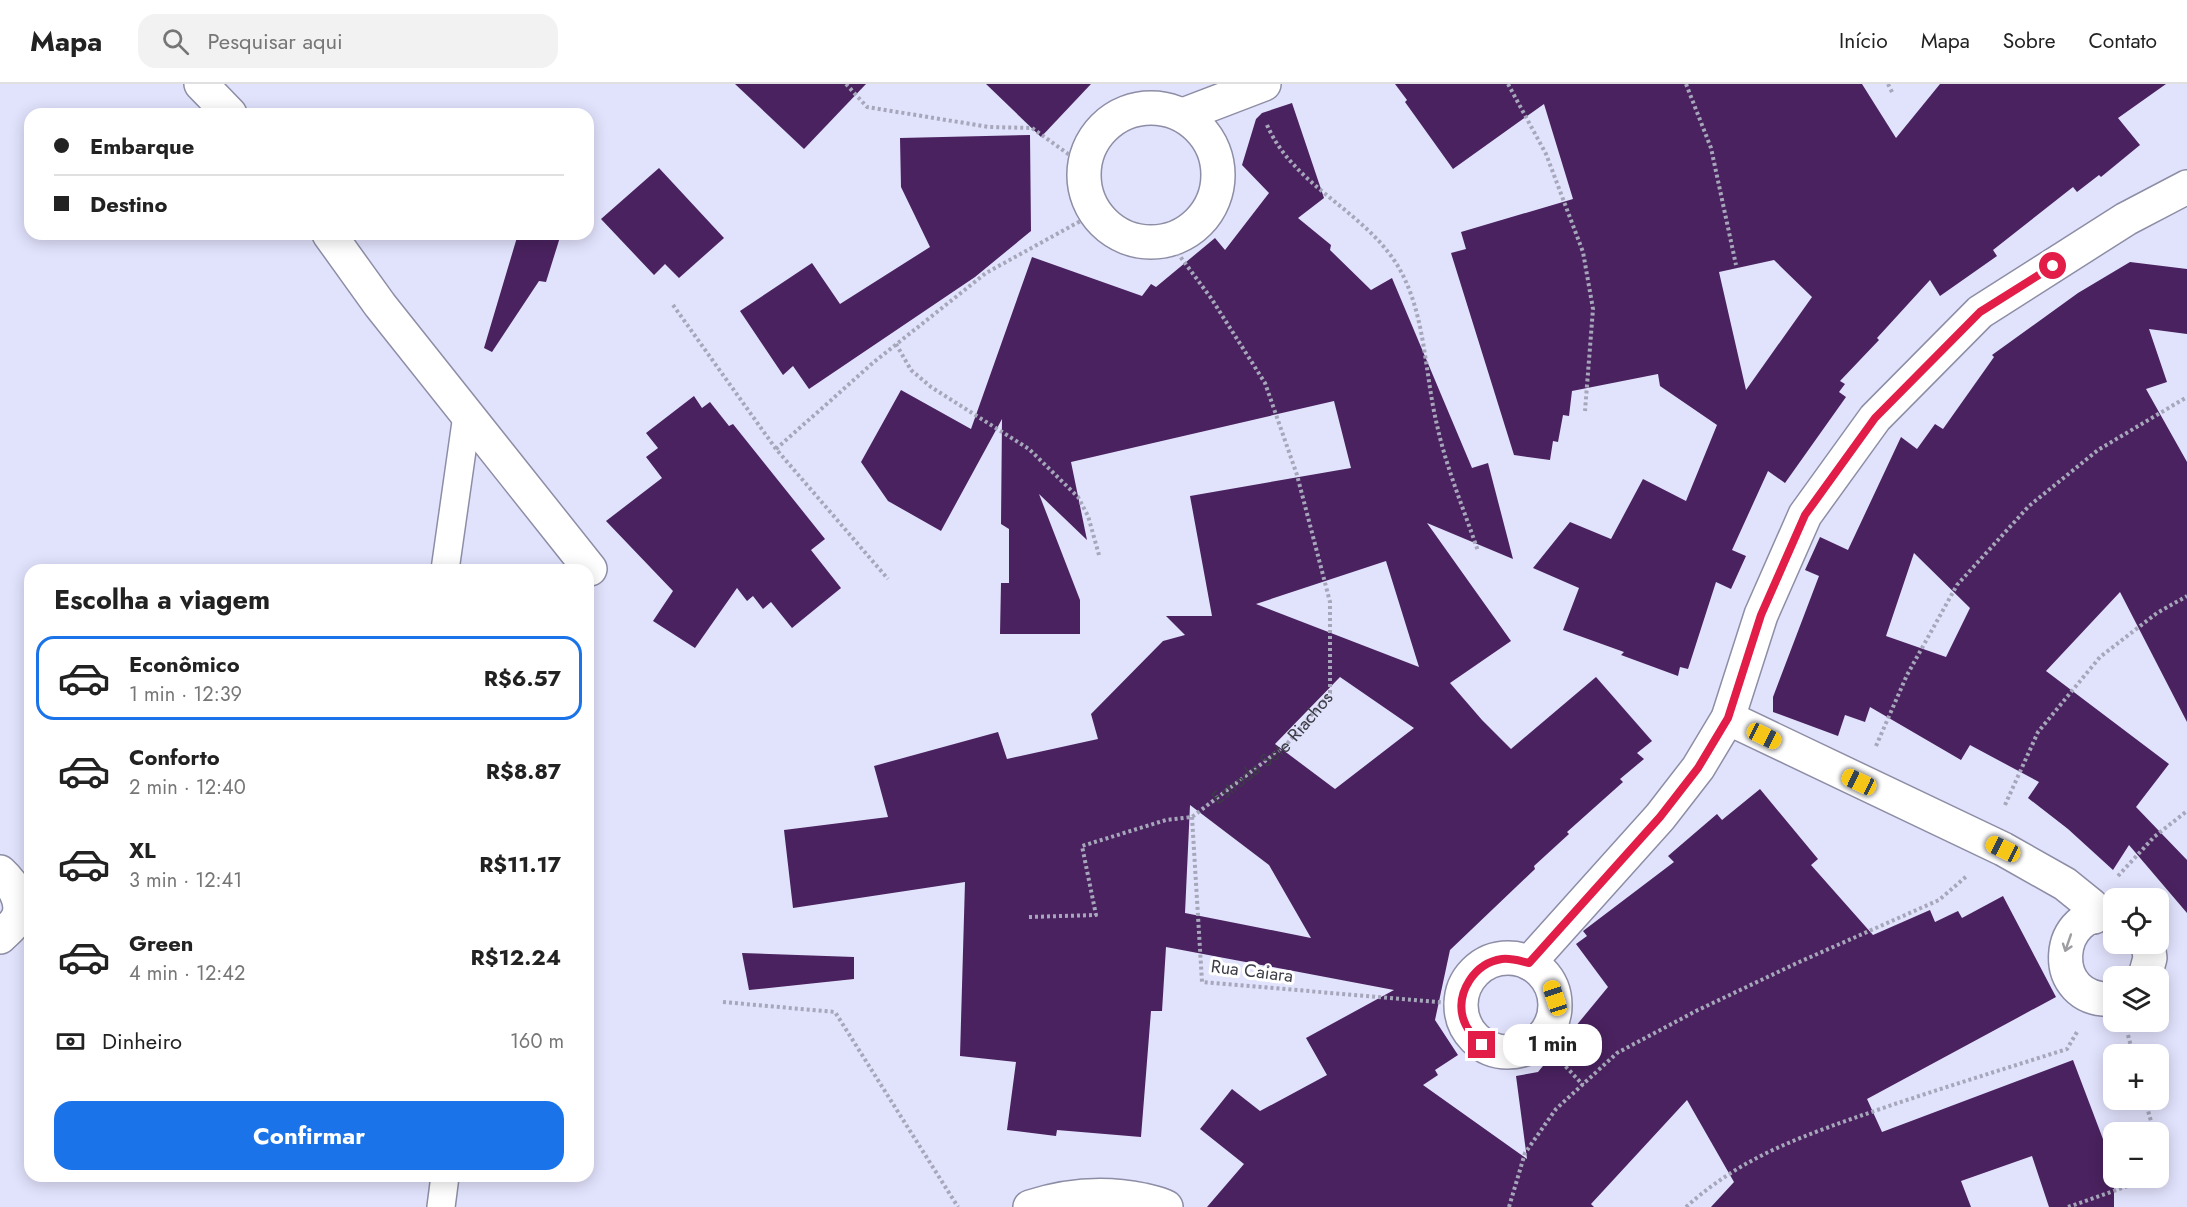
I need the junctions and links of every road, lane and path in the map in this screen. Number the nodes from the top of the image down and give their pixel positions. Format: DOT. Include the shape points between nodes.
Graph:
graph roads {
  1 [pos="201,84"];
  2 [pos="846,84"];
  3 [pos="1508,84"];
  4 [pos="1686,84"];
  5 [pos="1888,84"];
  6 [pos="1257,86"];
  7 [pos="1893,94"];
  8 [pos="224,108"];
  9 [pos="1183,115"];
  10 [pos="1085,166"];
  11 [pos="2187,187"];
  12 [pos="1095,213"];
  13 [pos="333,240"];
  14 [pos="1164,242"];
  15 [pos="1736,266"];
  16 [pos="673,305"];
  17 [pos="896,344"];
  18 [pos="2187,398"];
  19 [pos="1585,411"];
  20 [pos="467,415"];
  21 [pos="776,449"];
  22 [pos="1478,551"];
  23 [pos="1100,555"];
  24 [pos="446,564"];
  25 [pos="586,564"];
  26 [pos="888,579"];
  27 [pos="2187,596"];
  28 [pos="1728,718"];
  29 [pos="1859,782"];
  30 [pos="2187,811"];
  31 [pos="1192,817"];
  32 [pos="1988,842"];
  33 [pos="4,875"];
  34 [pos="2099,912"];
  35 [pos="1029,917"];
  36 [pos="0,937"];
  37 [pos="1529,963"];
  38 [pos="2103,998"];
  39 [pos="723,1002"];
  40 [pos="1461,1004"];
  41 [pos="2103,1004"];
  42 [pos="1541,1040"];
  43 [pos="1583,1085"];
  44 [pos="444,1182"];
  45 [pos="2122,1188"];
  46 [pos="441,1207"];
  47 [pos="957,1207"];
  48 [pos="1030,1207"];
  49 [pos="1166,1207"];
  50 [pos="1509,1207"];
  51 [pos="1686,1207"];
  52 [pos="2068,1207"];
  1 -- 8 [label="street"];
  2 -- 10 [label="path" via="867,106 989,127 1032,128"];
  3 -- 19 [label="path" via="1546,154 1583,252 1593,309"];
  4 -- 15 [label="path" via="1711,148"];
  5 -- 7 [label="path"];
  6 -- 9 [label="street"];
  6 -- 22 [label="path" via="1275,144 1294,167 1383,245 1406,283 1414,301 1437,426"];
  9 -- 10 [label="street" via="1161,108 1138,109 1116,117 1098,133"];
  9 -- 14 [label="street" via="1202,130 1214,147 1219,168 1218,190 1210,210 1196,226"];
  10 -- 12 [label="street" via="1087,199"];
  11 -- 28 [label="street" via="2126,219 1980,312 1875,418 1805,515 1761,615"];
  12 -- 14 [label="street" via="1116,234 1136,241"];
  12 -- 17 [label="path" via="986,273"];
  13 -- 20 [label="street"];
  14 -- 31 [label="path, Estrada Sete Riachos" via="1179,255 1211,298 1265,383 1297,475 1330,602 1330,693 1286,745"];
  16 -- 21 [label="path"];
  17 -- 21 [label="path"];
  17 -- 23 [label="path" via="911,370 931,387 1029,449 1078,496"];
  18 -- 29 [label="path" via="2098,450 2029,506 1957,585 1907,675"];
  20 -- 24 [label="lane"];
  20 -- 25 [label="street"];
  21 -- 26 [label="path"];
  27 -- 32 [label="path" via="2157,613 2100,657 2038,732"];
  28 -- 29 [label="street"];
  28 -- 37 [label="street" via="1698,768 1660,817"];
  29 -- 32 [label="street"];
  30 -- 34 [label="path" via="2154,837"];
  31 -- 35 [label="path, Estrada Sete Riachos" via="1166,820 1082,846 1096,915"];
  31 -- 40 [label="path, Rua Caiara" via="1202,982"];
  32 -- 34 [label="street" via="2055,877"];
  32 -- 43 [label="path" via="1966,878 1939,900 1696,1011 1617,1053"];
  33 -- 36 [label="street" via="18,897 20,911"];
  34 -- 38 [label="street, one-way" via="2071,934 2065,947 2065,962 2068,976 2078,988 2089,996"];
  37 -- 40 [label="street" via="1499,959 1485,965 1473,975"];
  37 -- 42 [label="street" via="1542,972 1555,998 1550,1028"];
  39 -- 47 [label="path" via="835,1012"];
  40 -- 42 [label="street" via="1471,1034 1482,1045 1513,1052"];
  41 -- 51 [label="path" via="2085,1019 2067,1049 1810,1134 1753,1158 1709,1186"];
  42 -- 43 [label="path"];
  43 -- 50 [label="path" via="1556,1109 1525,1153"];
  44 -- 46 [label="lane"];
  45 -- 52 [label="path"];
  48 -- 49 [label="street" via="1097,1194"];
}
